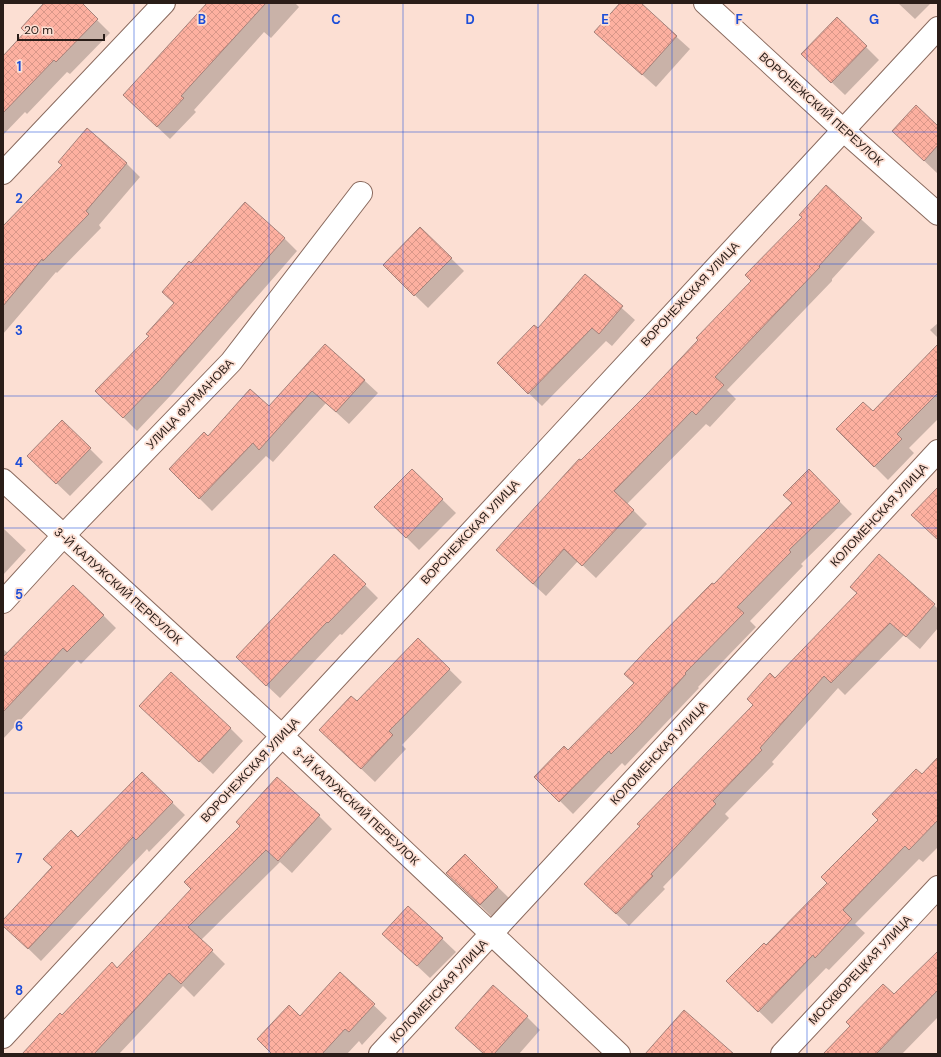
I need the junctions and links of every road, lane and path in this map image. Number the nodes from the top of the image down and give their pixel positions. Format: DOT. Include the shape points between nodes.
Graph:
graph roads {
  1 [pos="164,3"];
  2 [pos="705,3"];
  3 [pos="938,28"];
  4 [pos="843,130"];
  5 [pos="3,173"];
  6 [pos="361,193"];
  7 [pos="938,214"];
  8 [pos="938,451"];
  9 [pos="3,480"];
  10 [pos="63,536"];
  11 [pos="3,602"];
  12 [pos="282,736"];
  13 [pos="938,887"];
  14 [pos="492,935"];
  15 [pos="3,1037"];
  16 [pos="380,1054"];
  17 [pos="619,1054"];
  18 [pos="782,1054"];
  1 -- 5 [label="street"];
  2 -- 4 [label="street, ВОРОНЕЖСКИЙ ПЕРЕУЛОК"];
  3 -- 4 [label="street, ВОРОНЕЖСКАЯ УЛИЦА"];
  4 -- 7 [label="street, ВОРОНЕЖСКИЙ ПЕРЕУЛОК"];
  4 -- 12 [label="street, ВОРОНЕЖСКАЯ УЛИЦА"];
  6 -- 10 [label="street, УЛИЦА ФУРМАНОВА" via="230,362"];
  8 -- 14 [label="street, КОЛОМЕНСКАЯ УЛИЦА"];
  9 -- 10 [label="street, 3-Й КАЛУЖСКИЙ ПЕРЕУЛОК"];
  10 -- 11 [label="street, УЛИЦА ФУРМАНОВА"];
  10 -- 12 [label="street, 3-Й КАЛУЖСКИЙ ПЕРЕУЛОК"];
  12 -- 14 [label="street, 3-Й КАЛУЖСКИЙ ПЕРЕУЛОК"];
  12 -- 15 [label="street, ВОРОНЕЖСКАЯ УЛИЦА"];
  13 -- 18 [label="street, МОСКВОРЕЦКАЯ УЛИЦА"];
  14 -- 16 [label="street, КОЛОМЕНСКАЯ УЛИЦА"];
  14 -- 17 [label="street, 3-Й КАЛУЖСКИЙ ПЕРЕУЛОК"];
}
